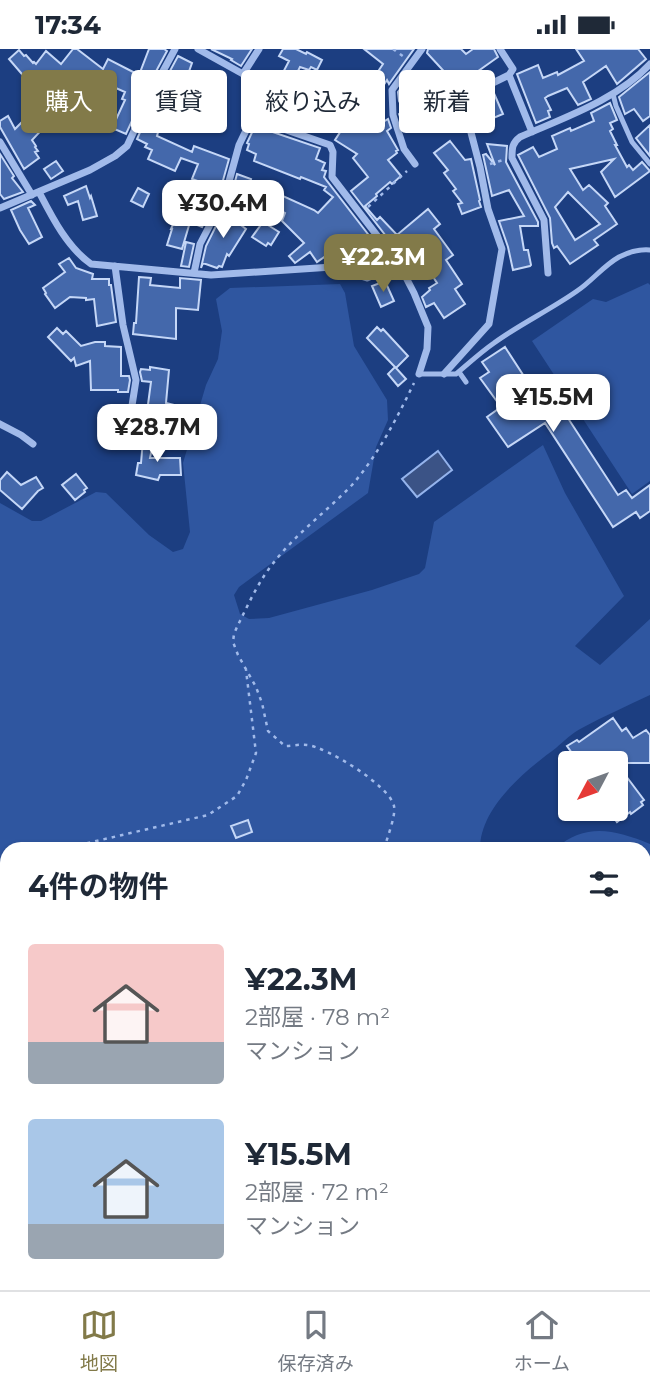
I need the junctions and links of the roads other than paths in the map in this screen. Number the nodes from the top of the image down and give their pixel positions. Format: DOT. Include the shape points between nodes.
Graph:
graph roads {
  1 [pos="175,49"];
  2 [pos="198,49"];
  3 [pos="259,49"];
  4 [pos="422,49"];
  5 [pos="500,49"];
  6 [pos="650,64"];
  7 [pos="245,70"];
  8 [pos="241,72"];
  9 [pos="509,75"];
  10 [pos="613,94"];
  11 [pos="531,132"];
  12 [pos="245,133"];
  13 [pos="295,133"];
  14 [pos="0,142"];
  15 [pos="415,164"];
  16 [pos="650,164"];
  17 [pos="35,193"];
  18 [pos="0,208"];
  19 [pos="650,250"];
  20 [pos="399,264"];
  21 [pos="115,266"];
  22 [pos="194,273"];
  23 [pos="548,273"];
  24 [pos="459,372"];
  25 [pos="419,374"];
  26 [pos="444,374"];
  27 [pos="466,382"];
  28 [pos="0,424"];
  29 [pos="33,444"];
  30 [pos="120,446"];
  1 -- 17 [label="street" via="127,146 90,170"];
  2 -- 8 [label="street"];
  3 -- 7 [label="street"];
  4 -- 15 [label="street" via="392,90 393,115 404,149"];
  5 -- 9 [label="street" via="513,69"];
  6 -- 10 [label="street"];
  9 -- 11 [label="street"];
  9 -- 26 [label="street" via="462,98 502,249 489,324"];
  10 -- 11 [label="street"];
  10 -- 16 [label="lane" via="632,142"];
  11 -- 23 [label="street" via="514,142 512,158 544,220"];
  12 -- 22 [label="street" via="225,195 200,244"];
  13 -- 20 [label="street" via="330,145 332,177"];
  14 -- 17 [label="street"];
  17 -- 18 [label="street"];
  17 -- 21 [label="street" via="80,256 91,264"];
  19 -- 24 [label="lane" via="616,259"];
  20 -- 22 [label="street" via="367,278 332,267"];
  20 -- 25 [label="street" via="428,327"];
  21 -- 22 [label="street"];
  21 -- 30 [label="street" via="136,380"];
  24 -- 26 [label="lane"];
  24 -- 27 [label="lane"];
  25 -- 26 [label="lane"];
  28 -- 29 [label="street"];
}
